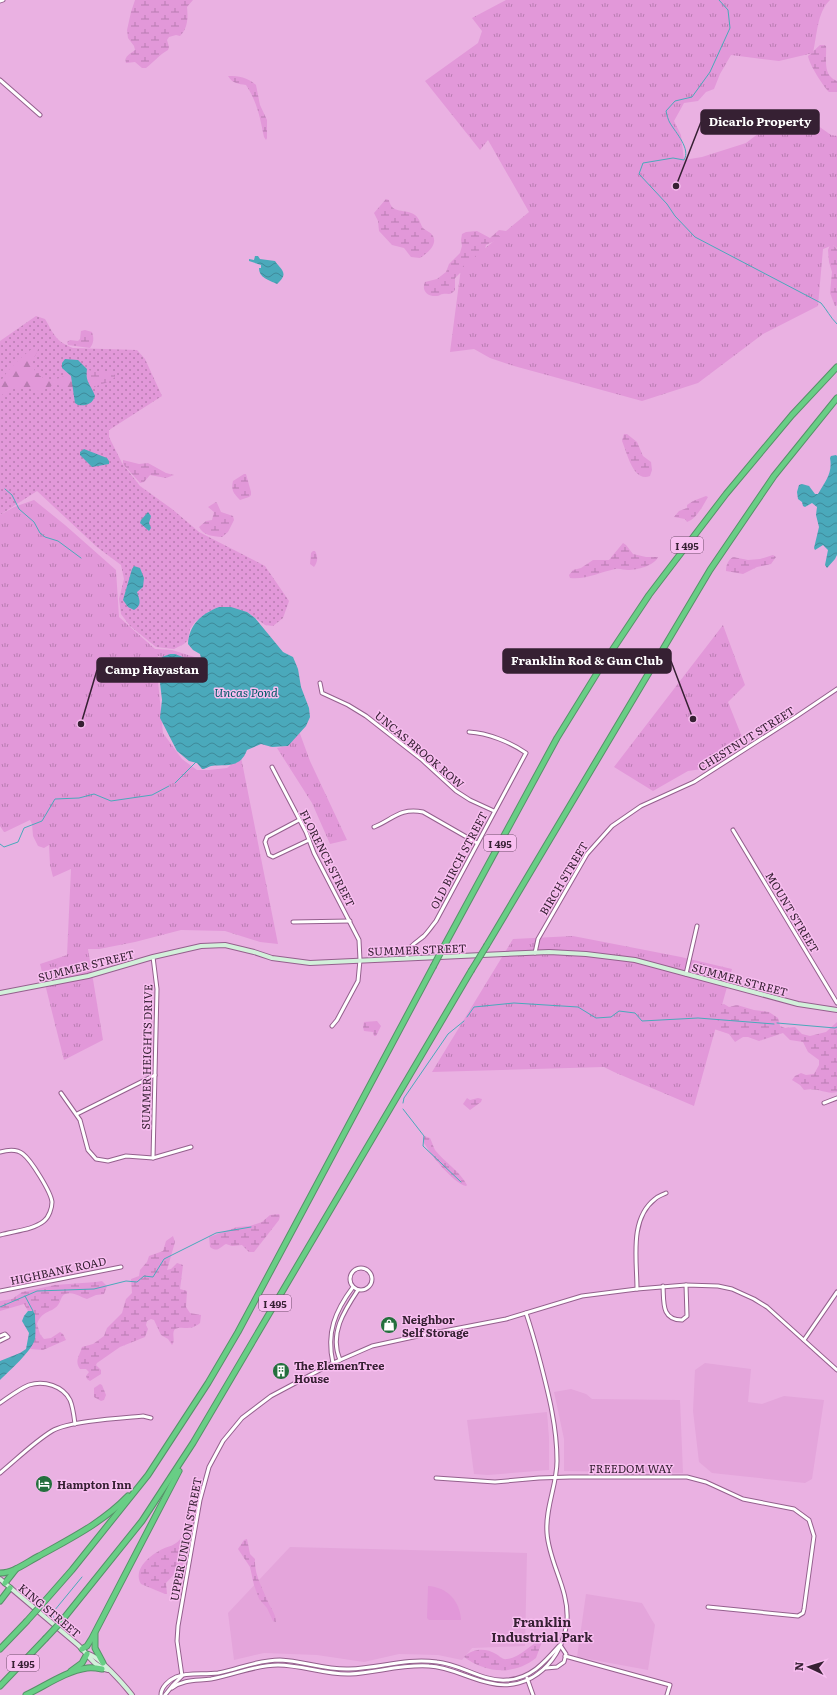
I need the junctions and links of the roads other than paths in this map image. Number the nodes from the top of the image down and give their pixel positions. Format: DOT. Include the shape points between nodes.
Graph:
graph roads {
  1 [pos="3,0"];
  2 [pos="0,1"];
  3 [pos="0,80"];
  4 [pos="40,115"];
  5 [pos="837,367"];
  6 [pos="837,398"];
  7 [pos="320,683"];
  8 [pos="837,689"];
  9 [pos="469,732"];
  10 [pos="272,767"];
  11 [pos="661,797"];
  12 [pos="494,811"];
  13 [pos="299,820"];
  14 [pos="374,827"];
  15 [pos="733,830"];
  16 [pos="309,840"];
  17 [pos="477,843"];
  18 [pos="350,921"];
  19 [pos="293,922"];
  20 [pos="697,926"];
  21 [pos="535,953"];
  22 [pos="153,957"];
  23 [pos="407,958"];
  24 [pos="360,960"];
  25 [pos="686,974"];
  26 [pos="0,993"];
  27 [pos="837,1004"];
  28 [pos="837,1010"];
  29 [pos="332,1026"];
  30 [pos="155,1075"];
  31 [pos="61,1093"];
  32 [pos="837,1098"];
  33 [pos="824,1103"];
  34 [pos="77,1114"];
  35 [pos="191,1148"];
  36 [pos="0,1152"];
  37 [pos="153,1158"];
  38 [pos="666,1193"];
  39 [pos="0,1235"];
  40 [pos="121,1267"];
  41 [pos="686,1285"];
  42 [pos="663,1286"];
  43 [pos="354,1287"];
  44 [pos="637,1289"];
  45 [pos="358,1290"];
  46 [pos="0,1291"];
  47 [pos="837,1292"];
  48 [pos="526,1313"];
  49 [pos="0,1336"];
  50 [pos="804,1340"];
  51 [pos="0,1342"];
  52 [pos="340,1360"];
  53 [pos="333,1363"];
  54 [pos="837,1370"];
  55 [pos="0,1403"];
  56 [pos="152,1418"];
  57 [pos="75,1424"];
  58 [pos="193,1443"];
  59 [pos="155,1466"];
  60 [pos="0,1473"];
  61 [pos="555,1477"];
  62 [pos="436,1478"];
  63 [pos="19,1567"];
  64 [pos="0,1573"];
  65 [pos="0,1579"];
  66 [pos="5,1583"];
  67 [pos="10,1588"];
  68 [pos="0,1601"];
  69 [pos="708,1607"];
  70 [pos="96,1631"];
  71 [pos="560,1645"];
  72 [pos="0,1649"];
  73 [pos="82,1649"];
  74 [pos="87,1654"];
  75 [pos="565,1656"];
  76 [pos="103,1666"];
  77 [pos="546,1668"];
  78 [pos="68,1674"];
  79 [pos="182,1676"];
  80 [pos="527,1678"];
  81 [pos="0,1686"];
  82 [pos="170,1690"];
  83 [pos="26,1695"];
  84 [pos="132,1695"];
  85 [pos="161,1695"];
  86 [pos="165,1695"];
  87 [pos="533,1695"];
  88 [pos="667,1695"];
  1 -- 2 [label="street"];
  3 -- 4 [label="street"];
  5 -- 59 [label="highway, I 495, bridge" via="792,415 726,494 649,595 599,670 557,738 238,1332"];
  6 -- 58 [label="highway, I 495, bridge" via="774,476 710,570"];
  7 -- 12 [label="street, UNCAS BROOK ROW" via="322,693 366,716 456,792"];
  8 -- 11 [label="street, CHESTNUT STREET" via="694,782"];
  9 -- 12 [label="street, OLD BIRCH STREET" via="484,734 526,753"];
  10 -- 13 [label="street, FLORENCE STREET"];
  11 -- 21 [label="street, BIRCH STREET" via="623,818 596,842 536,942"];
  12 -- 17 [label="street, OLD BIRCH STREET"];
  13 -- 16 [label="street, FLORENCE STREET"];
  13 -- 16 [label="street" via="267,838 269,855 271,857"];
  14 -- 17 [label="street" via="401,813 416,811"];
  15 -- 27 [label="street, MOUNT STREET"];
  16 -- 18 [label="street, FLORENCE STREET"];
  17 -- 23 [label="street, OLD BIRCH STREET" via="436,921 424,936 409,948"];
  18 -- 19 [label="street"];
  18 -- 24 [label="street, FLORENCE STREET" via="359,940"];
  20 -- 25 [label="street"];
  21 -- 23 [label="main road, SUMMER STREET"];
  21 -- 25 [label="main road, SUMMER STREET" via="623,958"];
  22 -- 24 [label="main road, SUMMER STREET" via="187,948 213,945 233,947 295,962 318,964"];
  22 -- 26 [label="main road, SUMMER STREET" via="88,976"];
  22 -- 30 [label="street, SUMMER HEIGHTS DRIVE" via="157,989"];
  23 -- 24 [label="main road, SUMMER STREET"];
  24 -- 29 [label="street, FLORENCE STREET" via="355,988"];
  25 -- 28 [label="main road, SUMMER STREET" via="798,1004"];
  30 -- 34 [label="street"];
  30 -- 37 [label="street, SUMMER HEIGHTS DRIVE"];
  31 -- 34 [label="street"];
  32 -- 33 [label="street"];
  34 -- 37 [label="street" via="83,1126 88,1150 96,1159 108,1161 126,1156"];
  35 -- 37 [label="street"];
  36 -- 39 [label="street" via="8,1150 22,1153 52,1200 46,1220 39,1225"];
  38 -- 44 [label="street" via="646,1208 639,1223 636,1236"];
  40 -- 46 [label="street, HIGHBANK ROAD"];
  41 -- 42 [label="street, UPPER UNION STREET"];
  41 -- 42 [label="street" via="687,1316 682,1320 667,1315"];
  41 -- 50 [label="street, UPPER UNION STREET" via="718,1286 746,1295 767,1307"];
  42 -- 44 [label="street, UPPER UNION STREET"];
  43 -- 45 [label="street"];
  43 -- 45 [label="street" via="350,1279 353,1273 360,1268 367,1270 372,1278 371,1284 366,1289"];
  43 -- 53 [label="street" via="333,1324 330,1338"];
  44 -- 48 [label="street, UPPER UNION STREET" via="582,1296"];
  45 -- 52 [label="street" via="338,1326 336,1350"];
  47 -- 50 [label="street"];
  48 -- 52 [label="street, UPPER UNION STREET" via="379,1344"];
  48 -- 61 [label="street" via="554,1417 557,1453"];
  49 -- 51 [label="street" via="8,1336"];
  50 -- 54 [label="street, UPPER UNION STREET"];
  52 -- 53 [label="street, UPPER UNION STREET"];
  53 -- 79 [label="street, UPPER UNION STREET" via="252,1409 231,1430 212,1462 204,1480 178,1626"];
  55 -- 57 [label="street" via="30,1385 48,1384 58,1388 68,1398"];
  56 -- 57 [label="street" via="143,1416"];
  57 -- 60 [label="street" via="57,1428 45,1435"];
  58 -- 70 [label="highway"];
  58 -- 81 [label="highway, I 495, bridge" via="142,1521 60,1623"];
  59 -- 63 [label="highway" via="110,1514 92,1527"];
  59 -- 72 [label="highway, I 495, bridge" via="44,1603"];
  61 -- 62 [label="street, FREEDOM WAY" via="495,1482"];
  61 -- 69 [label="street, FREEDOM WAY" via="698,1479 743,1499 794,1509 808,1520 814,1536 804,1609 800,1615"];
  61 -- 71 [label="street" via="546,1530 551,1557 567,1602 567,1620"];
  63 -- 64 [label="highway"];
  63 -- 66 [label="highway"];
  65 -- 66 [label="main road, KING STREET"];
  66 -- 67 [label="main road, KING STREET"];
  67 -- 68 [label="highway"];
  67 -- 73 [label="main road, KING STREET"];
  70 -- 73 [label="highway" via="87,1646"];
  70 -- 76 [label="highway" via="95,1648"];
  71 -- 75 [label="street" via="565,1651"];
  71 -- 77 [label="street" via="556,1657"];
  71 -- 80 [label="street"];
  73 -- 74 [label="main road, KING STREET"];
  74 -- 76 [label="main road, KING STREET"];
  74 -- 78 [label="highway" via="82,1663"];
  75 -- 77 [label="street" via="564,1662 559,1666"];
  75 -- 88 [label="street" via="670,1685"];
  76 -- 78 [label="highway"];
  76 -- 84 [label="main road"];
  77 -- 80 [label="street"];
  78 -- 83 [label="highway"];
  79 -- 80 [label="street" via="217,1673 253,1663 278,1660 346,1669 408,1660 446,1663 492,1679"];
  79 -- 82 [label="street"];
  79 -- 85 [label="street" via="168,1682"];
  80 -- 82 [label="street" via="508,1685 491,1684 445,1668 429,1666 409,1665 346,1674 278,1665 254,1668 218,1678 182,1682"];
  80 -- 87 [label="street"];
  82 -- 86 [label="street"];
}
